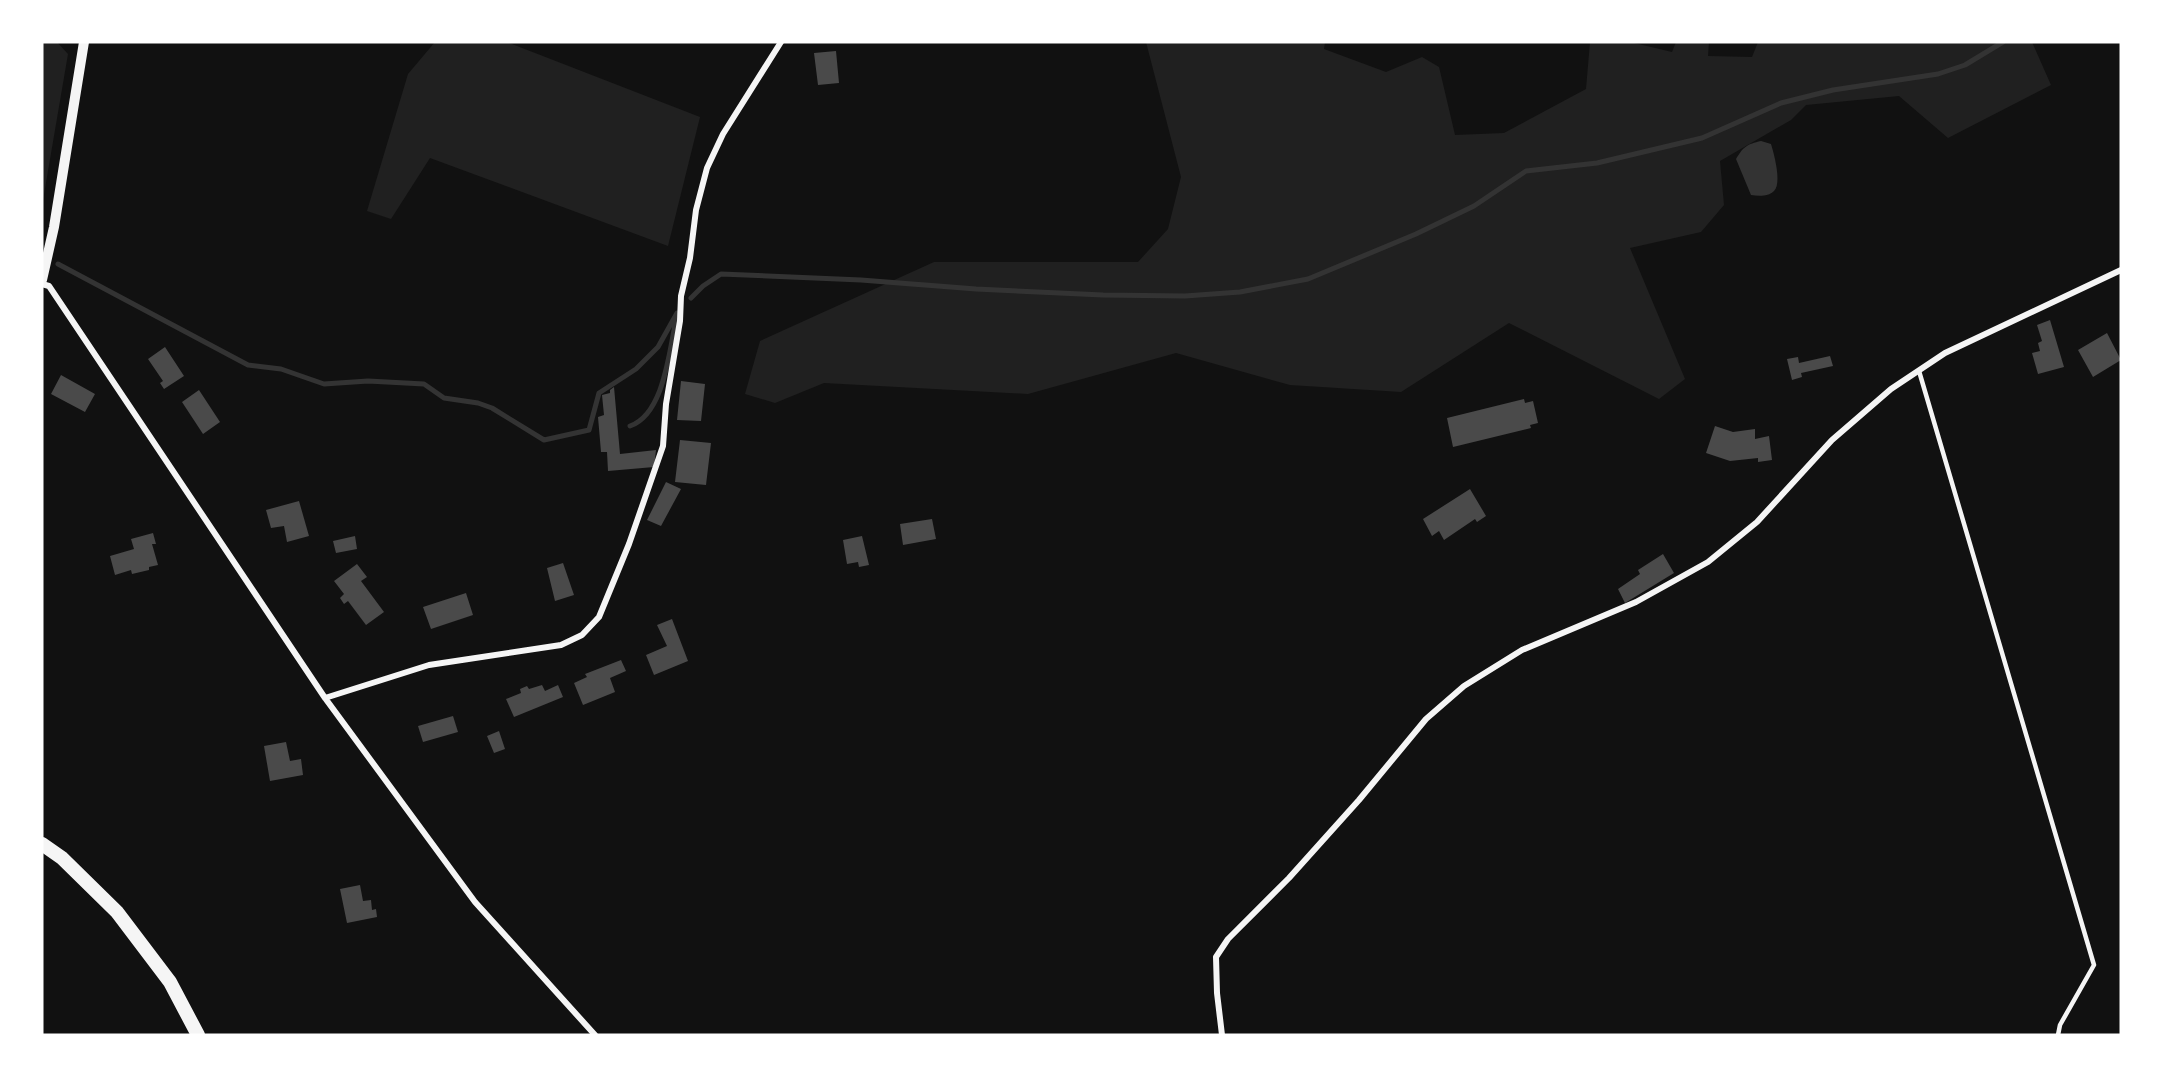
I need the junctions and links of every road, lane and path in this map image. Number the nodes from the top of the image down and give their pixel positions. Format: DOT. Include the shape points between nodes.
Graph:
graph roads {
  1 [pos="84,42"];
  2 [pos="781,42"];
  3 [pos="2121,270"];
  4 [pos="42,282"];
  5 [pos="1919,371"];
  6 [pos="325,698"];
  7 [pos="42,844"];
  8 [pos="198,1035"];
  9 [pos="595,1035"];
  10 [pos="1222,1035"];
  11 [pos="2058,1035"];
  1 -- 4 [label="street"];
  2 -- 6 [label="street" via="723,134 707,168 681,296 663,446 626,554 599,617 582,635 561,645 429,665"];
  3 -- 5 [label="street" via="1945,353"];
  4 -- 6 [label="street" via="49,286"];
  5 -- 10 [label="street" via="1891,389 1832,440 1757,522 1708,562 1636,602 1522,650 1464,686 1426,719 1359,800 1228,939 1216,957"];
  5 -- 11 [label="lane" via="2094,965"];
  6 -- 9 [label="street" via="475,902"];
  7 -- 8 [label="main road" via="62,858 117,912 170,982"];
}
